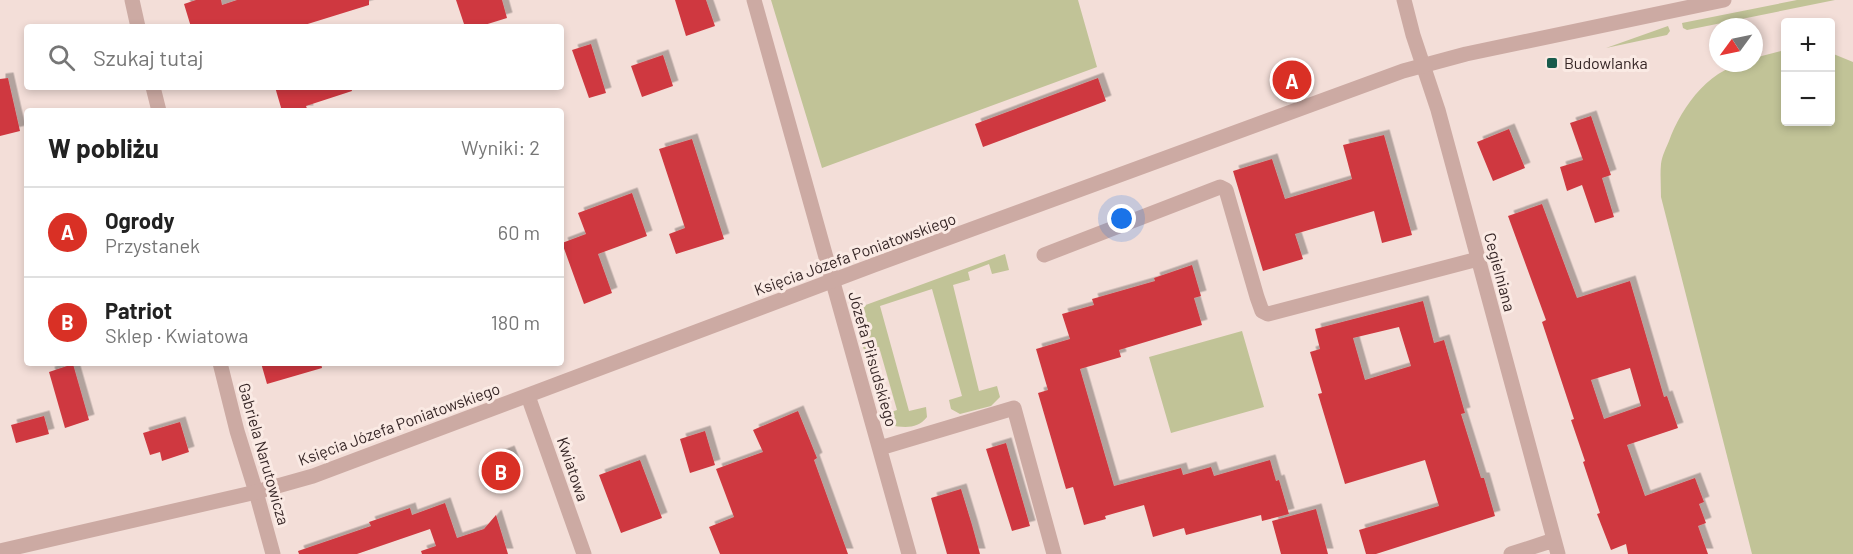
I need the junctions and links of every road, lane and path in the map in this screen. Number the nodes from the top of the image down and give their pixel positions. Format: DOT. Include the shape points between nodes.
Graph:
graph roads {
  1 [pos="132,0"];
  2 [pos="754,0"];
  3 [pos="1404,0"];
  4 [pos="1724,0"];
  5 [pos="137,24"];
  6 [pos="1424,65"];
  7 [pos="154,90"];
  8 [pos="158,108"];
  9 [pos="1044,255"];
  10 [pos="1478,259"];
  11 [pos="833,280"];
  12 [pos="221,366"];
  13 [pos="528,396"];
  14 [pos="880,448"];
  15 [pos="256,492"];
  16 [pos="1556,547"];
  17 [pos="0,551"];
  18 [pos="273,554"];
  19 [pos="584,554"];
  20 [pos="909,554"];
  21 [pos="1054,554"];
  22 [pos="1511,554"];
  1 -- 5 [label="street"];
  2 -- 11 [label="street, Józefa Piłsudskiego"];
  3 -- 6 [label="street, Cegielniana"];
  4 -- 6 [label="street, Księcia Józefa Poniatowskiego"];
  6 -- 10 [label="street, Cegielniana"];
  6 -- 11 [label="street, Księcia Józefa Poniatowskiego"];
  7 -- 8 [label="street"];
  9 -- 10 [label="street" via="1220,187 1226,190 1262,312 1268,314"];
  10 -- 16 [label="street, Cegielniana"];
  11 -- 13 [label="street, Księcia Józefa Poniatowskiego"];
  11 -- 14 [label="street, Józefa Piłsudskiego"];
  12 -- 15 [label="street, Gabriela Narutowicza"];
  13 -- 15 [label="street, Księcia Józefa Poniatowskiego" via="313,476"];
  13 -- 19 [label="street, Kwiatowa"];
  14 -- 20 [label="street, Józefa Piłsudskiego"];
  14 -- 21 [label="street" via="1014,408"];
  15 -- 17 [label="street, Księcia Józefa Poniatowskiego"];
  15 -- 18 [label="street, Gabriela Narutowicza"];
  16 -- 22 [label="street"];
}
